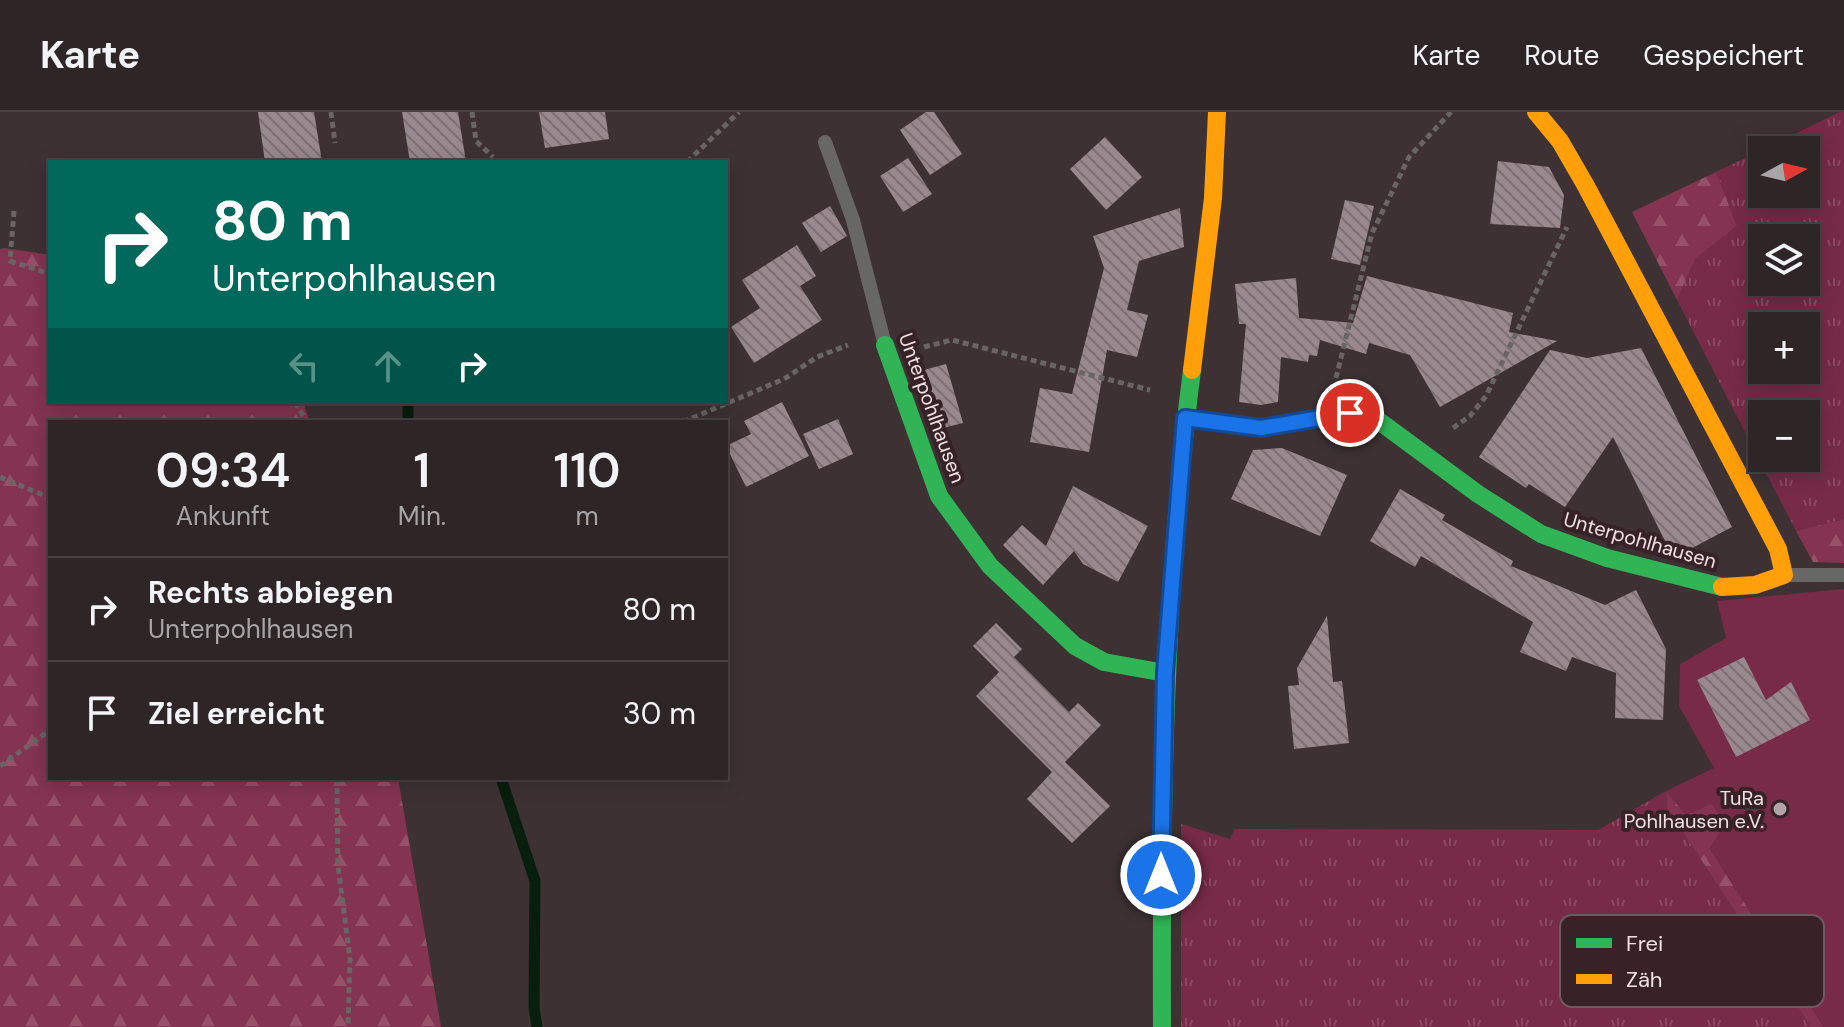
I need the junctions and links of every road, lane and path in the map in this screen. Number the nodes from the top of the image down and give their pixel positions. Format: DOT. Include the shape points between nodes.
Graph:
graph roads {
  1 [pos="331,112"];
  2 [pos="472,112"];
  3 [pos="739,112"];
  4 [pos="1217,112"];
  5 [pos="1451,112"];
  6 [pos="1536,112"];
  7 [pos="825,142"];
  8 [pos="335,143"];
  9 [pos="493,157"];
  10 [pos="689,160"];
  11 [pos="1586,186"];
  12 [pos="14,211"];
  13 [pos="48,273"];
  14 [pos="885,344"];
  15 [pos="728,403"];
  16 [pos="725,404"];
  17 [pos="1327,415"];
  18 [pos="1185,418"];
  19 [pos="688,420"];
  20 [pos="1419,451"];
  21 [pos="0,477"];
  22 [pos="48,497"];
  23 [pos="1784,575"];
  24 [pos="1844,575"];
  25 [pos="1165,673"];
  26 [pos="48,731"];
  27 [pos="0,766"];
  28 [pos="337,780"];
  29 [pos="348,1027"];
  30 [pos="1162,1027"];
  1 -- 8 [label="path"];
  2 -- 9 [label="path" via="476,141"];
  3 -- 10 [label="path"];
  4 -- 18 [label="street" via="1218,179"];
  5 -- 17 [label="path" via="1409,157 1372,233"];
  6 -- 11 [label="street"];
  7 -- 14 [label="lane, Unterpohlhausen" via="846,197"];
  11 -- 20 [label="path" via="1486,396 1470,416"];
  11 -- 23 [label="street" via="1778,549"];
  12 -- 13 [label="path" via="10,261"];
  14 -- 15 [label="path" via="817,357 784,379"];
  14 -- 18 [label="path" via="952,340 1170,395"];
  14 -- 25 [label="street, Unterpohlhausen" via="939,496 990,566 1075,646 1104,662"];
  16 -- 19 [label="path"];
  17 -- 18 [label="street, Unterpohlhausen" via="1261,428"];
  17 -- 20 [label="street, Unterpohlhausen" via="1350,413 1379,421"];
  18 -- 25 [label="street"];
  20 -- 23 [label="street, Unterpohlhausen" via="1541,534 1607,558 1726,588"];
  21 -- 22 [label="path"];
  23 -- 24 [label="lane"];
  25 -- 30 [label="street"];
  26 -- 27 [label="path"];
  28 -- 29 [label="path" via="338,865 350,959"];
}
